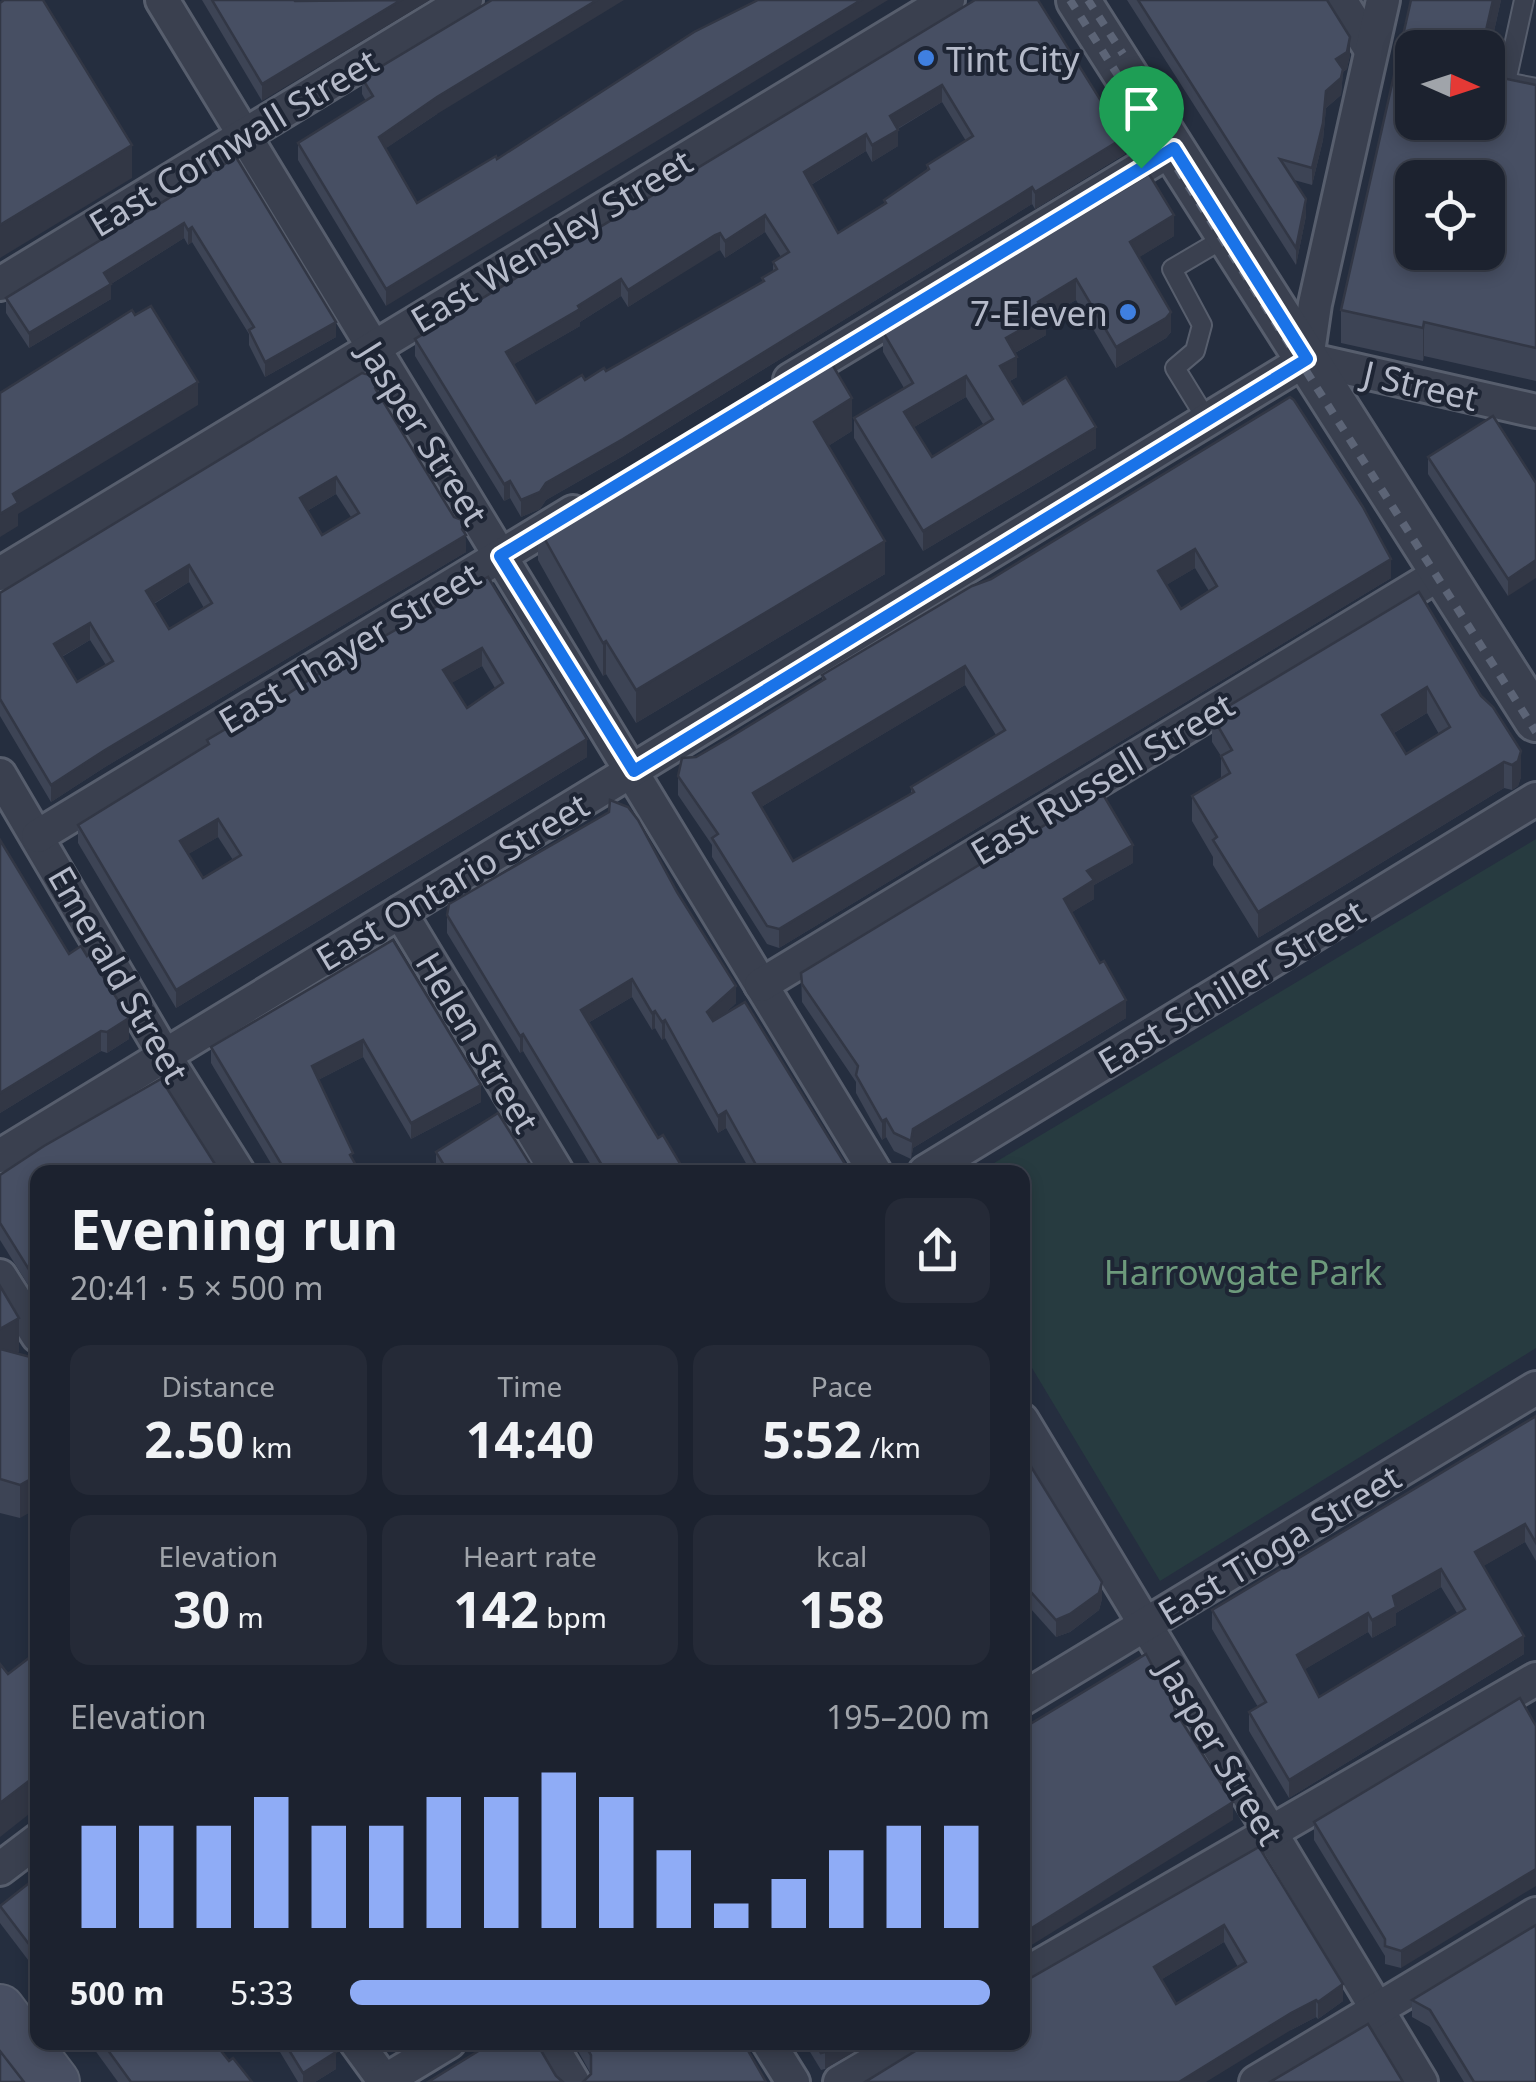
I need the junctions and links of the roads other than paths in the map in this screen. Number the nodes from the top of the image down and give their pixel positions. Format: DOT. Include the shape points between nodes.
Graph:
graph roads {
  1 [pos="162,0"];
  2 [pos="466,0"];
  3 [pos="948,0"];
  4 [pos="1078,0"];
  5 [pos="1340,0"];
  6 [pos="1383,0"];
  7 [pos="1524,0"];
  8 [pos="1372,50"];
  9 [pos="1536,88"];
  10 [pos="245,134"];
  11 [pos="1174,148"];
  12 [pos="1229,235"];
  13 [pos="0,284"];
  14 [pos="371,348"];
  15 [pos="1307,359"];
  16 [pos="770,392"];
  17 [pos="1536,411"];
  18 [pos="1207,420"];
  19 [pos="602,494"];
  20 [pos="500,556"];
  21 [pos="1444,571"];
  22 [pos="0,574"];
  23 [pos="1536,720"];
  24 [pos="634,771"];
  25 [pos="0,775"];
  26 [pos="1536,799"];
  27 [pos="38,836"];
  28 [pos="400,912"];
  29 [pos="761,985"];
  30 [pos="165,1056"];
  31 [pos="0,1156"];
  32 [pos="234,1165"];
  33 [pos="553,1165"];
  34 [pos="871,1165"];
  35 [pos="936,1165"];
  36 [pos="0,1276"];
  37 [pos="30,1323"];
  38 [pos="1536,1388"];
  39 [pos="1030,1433"];
  40 [pos="1145,1626"];
  41 [pos="1536,1680"];
  42 [pos="1030,1694"];
  43 [pos="1270,1832"];
  44 [pos="30,1846"];
  45 [pos="0,1869"];
  46 [pos="1536,1914"];
  47 [pos="1030,1971"];
  48 [pos="0,2009"];
  49 [pos="1377,2010"];
  50 [pos="30,2049"];
  51 [pos="31,2050"];
  52 [pos="362,2050"];
  53 [pos="435,2050"];
  54 [pos="554,2050"];
  55 [pos="773,2050"];
  56 [pos="894,2050"];
  57 [pos="55,2082"];
  58 [pos="384,2082"];
  59 [pos="573,2082"];
  60 [pos="793,2082"];
  61 [pos="840,2082"];
  62 [pos="1256,2082"];
  63 [pos="1421,2082"];
  1 -- 10 [label="street, Jasper Street"];
  2 -- 10 [label="street, East Cornwall Street"];
  3 -- 14 [label="street, East Wensley Street"];
  4 -- 11 [label="street"];
  5 -- 8 [label="street"];
  6 -- 8 [label="street"];
  7 -- 9 [label="lane" via="1506,82"];
  8 -- 15 [label="street"];
  10 -- 13 [label="street, East Cornwall Street"];
  10 -- 14 [label="street, Jasper Street"];
  11 -- 12 [label="street"];
  11 -- 16 [label="street"];
  12 -- 15 [label="street"];
  12 -- 18 [label="lane" via="1172,269 1202,325 1195,351 1175,368"];
  14 -- 20 [label="street, Jasper Street"];
  14 -- 22 [label="street, East Wensley Street"];
  15 -- 17 [label="street, J Street"];
  15 -- 18 [label="street, East Ontario Street"];
  15 -- 21 [label="street"];
  18 -- 24 [label="street, East Ontario Street"];
  19 -- 20 [label="street, East Thayer Street"];
  20 -- 24 [label="street, Jasper Street"];
  20 -- 27 [label="street, East Thayer Street"];
  21 -- 23 [label="street"];
  21 -- 29 [label="street, East Russell Street"];
  24 -- 28 [label="street, East Ontario Street"];
  24 -- 29 [label="street, Jasper Street"];
  25 -- 27 [label="street, Emerald Street"];
  26 -- 35 [label="street, East Schiller Street"];
  27 -- 30 [label="street, Emerald Street"];
  28 -- 30 [label="street, East Ontario Street"];
  28 -- 33 [label="street, Helen Street"];
  29 -- 34 [label="street, Jasper Street"];
  30 -- 31 [label="street, East Ontario Street"];
  30 -- 32 [label="street, Emerald Street"];
  36 -- 37 [label="street"];
  38 -- 40 [label="street, East Tioga Street"];
  39 -- 40 [label="street, Jasper Street"];
  40 -- 42 [label="street, East Tioga Street"];
  40 -- 43 [label="street, Jasper Street"];
  41 -- 43 [label="street"];
  43 -- 47 [label="street"];
  43 -- 49 [label="street, Jasper Street"];
  44 -- 45 [label="street"];
  46 -- 49 [label="street"];
  48 -- 50 [label="main road"];
  49 -- 62 [label="street"];
  49 -- 63 [label="street, Jasper Street"];
  51 -- 57 [label="main road"];
  52 -- 58 [label="street"];
  53 -- 58 [label="street"];
  54 -- 59 [label="street"];
  55 -- 60 [label="street"];
  56 -- 61 [label="street"];
}
